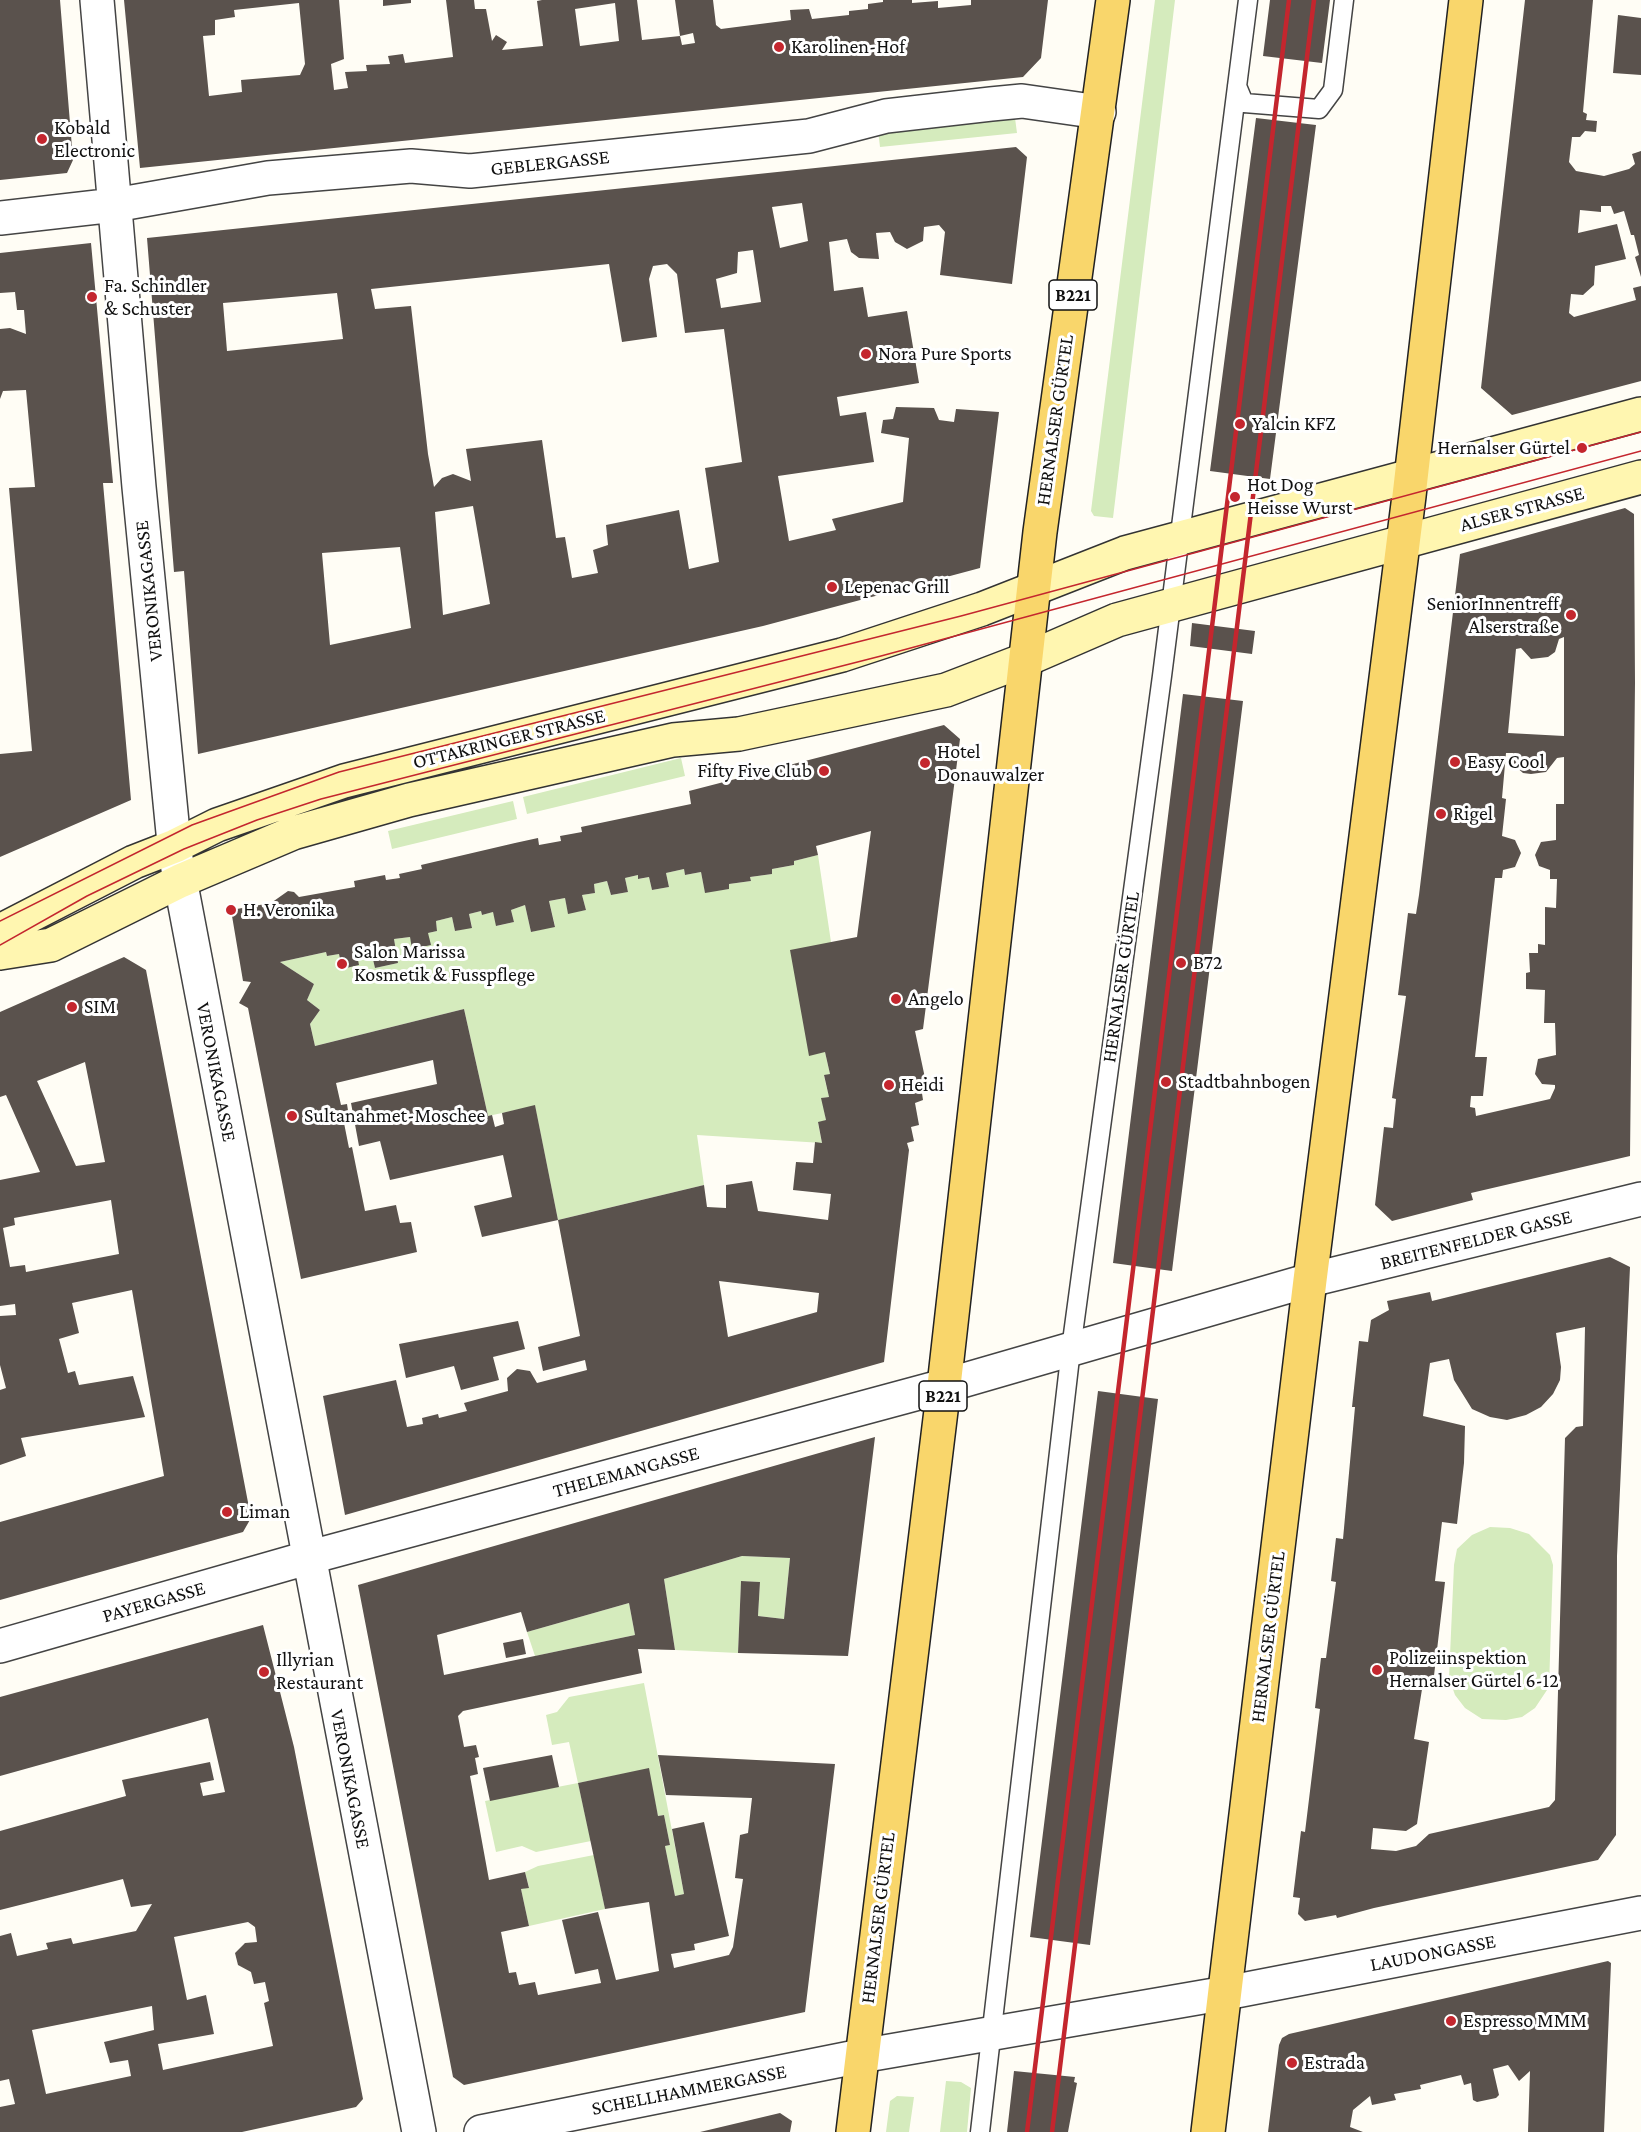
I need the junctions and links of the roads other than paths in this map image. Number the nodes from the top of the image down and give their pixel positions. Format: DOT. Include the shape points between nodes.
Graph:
graph roads {
  1 [pos="98,0"];
  2 [pos="1113,0"];
  3 [pos="1248,0"];
  4 [pos="1344,0"];
  5 [pos="1466,0"];
  6 [pos="1237,86"];
  7 [pos="1099,112"];
  8 [pos="115,205"];
  9 [pos="0,218"];
  10 [pos="1641,414"];
  11 [pos="1412,474"];
  12 [pos="1641,477"];
  13 [pos="1180,539"];
  14 [pos="1403,541"];
  15 [pos="1033,591"];
  16 [pos="1171,605"];
  17 [pos="1027,659"];
  18 [pos="175,846"];
  19 [pos="180,881"];
  20 [pos="0,931"];
  21 [pos="0,953"];
  22 [pos="1641,1199"];
  23 [pos="1310,1280"];
  24 [pos="1071,1349"];
  25 [pos="944,1386"];
  26 [pos="307,1558"];
  27 [pos="0,1646"];
  28 [pos="1641,1913"];
  29 [pos="1226,1993"];
  30 [pos="991,2033"];
  31 [pos="861,2056"];
  32 [pos="419,2132"];
  33 [pos="482,2132"];
  34 [pos="853,2132"];
  35 [pos="980,2132"];
  36 [pos="1208,2132"];
  1 -- 8 [label="street, VERONIKAGASSE"];
  2 -- 7 [label="main road, HERNALSER GÜRTEL / B221"];
  3 -- 6 [label="lane, HERNALSER GÜRTEL"];
  4 -- 6 [label="lane" via="1333,90 1319,109 1244,103"];
  5 -- 11 [label="main road, HERNALSER GÜRTEL"];
  6 -- 13 [label="lane, HERNALSER GÜRTEL"];
  7 -- 8 [label="street, GEBLERGASSE" via="1022,101 886,116 808,136 470,171 411,166 268,178"];
  7 -- 15 [label="main road, HERNALSER GÜRTEL / B221"];
  8 -- 9 [label="street, GEBLERGASSE"];
  8 -- 18 [label="street, VERONIKAGASSE"];
  10 -- 11 [label="main road"];
  11 -- 13 [label="main road"];
  11 -- 14 [label="main road, HERNALSER GÜRTEL"];
  12 -- 14 [label="main road, ALSER STRASSE"];
  13 -- 15 [label="main road" via="1125,553"];
  13 -- 16 [label="lane, HERNALSER GÜRTEL"];
  14 -- 16 [label="main road"];
  14 -- 23 [label="main road, HERNALSER GÜRTEL"];
  15 -- 17 [label="main road, HERNALSER GÜRTEL / B221"];
  15 -- 18 [label="main road, OTTAKRINGER STRASSE" via="842,655 344,781 217,825"];
  16 -- 17 [label="main road" via="1117,620"];
  16 -- 24 [label="lane, HERNALSER GÜRTEL"];
  17 -- 19 [label="main road, OTTAKRINGER STRASSE" via="946,690 739,734 673,740 409,800 293,833"];
  17 -- 25 [label="main road, HERNALSER GÜRTEL / B221"];
  18 -- 19 [label="street, VERONIKAGASSE"];
  18 -- 20 [label="main road, OTTAKRINGER STRASSE" via="134,862"];
  19 -- 21 [label="main road, OTTAKRINGER STRASSE" via="51,945"];
  19 -- 26 [label="street, VERONIKAGASSE"];
  22 -- 23 [label="street, BREITENFELDER GASSE"];
  23 -- 24 [label="street"];
  23 -- 29 [label="main road, HERNALSER GÜRTEL"];
  24 -- 25 [label="street"];
  24 -- 30 [label="lane, HERNALSER GÜRTEL"];
  25 -- 26 [label="street, THELEMANGASSE"];
  25 -- 31 [label="main road, HERNALSER GÜRTEL / B221"];
  26 -- 27 [label="street, PAYERGASSE"];
  26 -- 32 [label="street, VERONIKAGASSE"];
  28 -- 29 [label="street, LAUDONGASSE"];
  29 -- 30 [label="street"];
  29 -- 36 [label="main road, HERNALSER GÜRTEL"];
  30 -- 31 [label="street"];
  30 -- 35 [label="lane, HERNALSER GÜRTEL"];
  31 -- 33 [label="street, SCHELLHAMMERGASSE"];
  31 -- 34 [label="main road, HERNALSER GÜRTEL / B221"];
}
